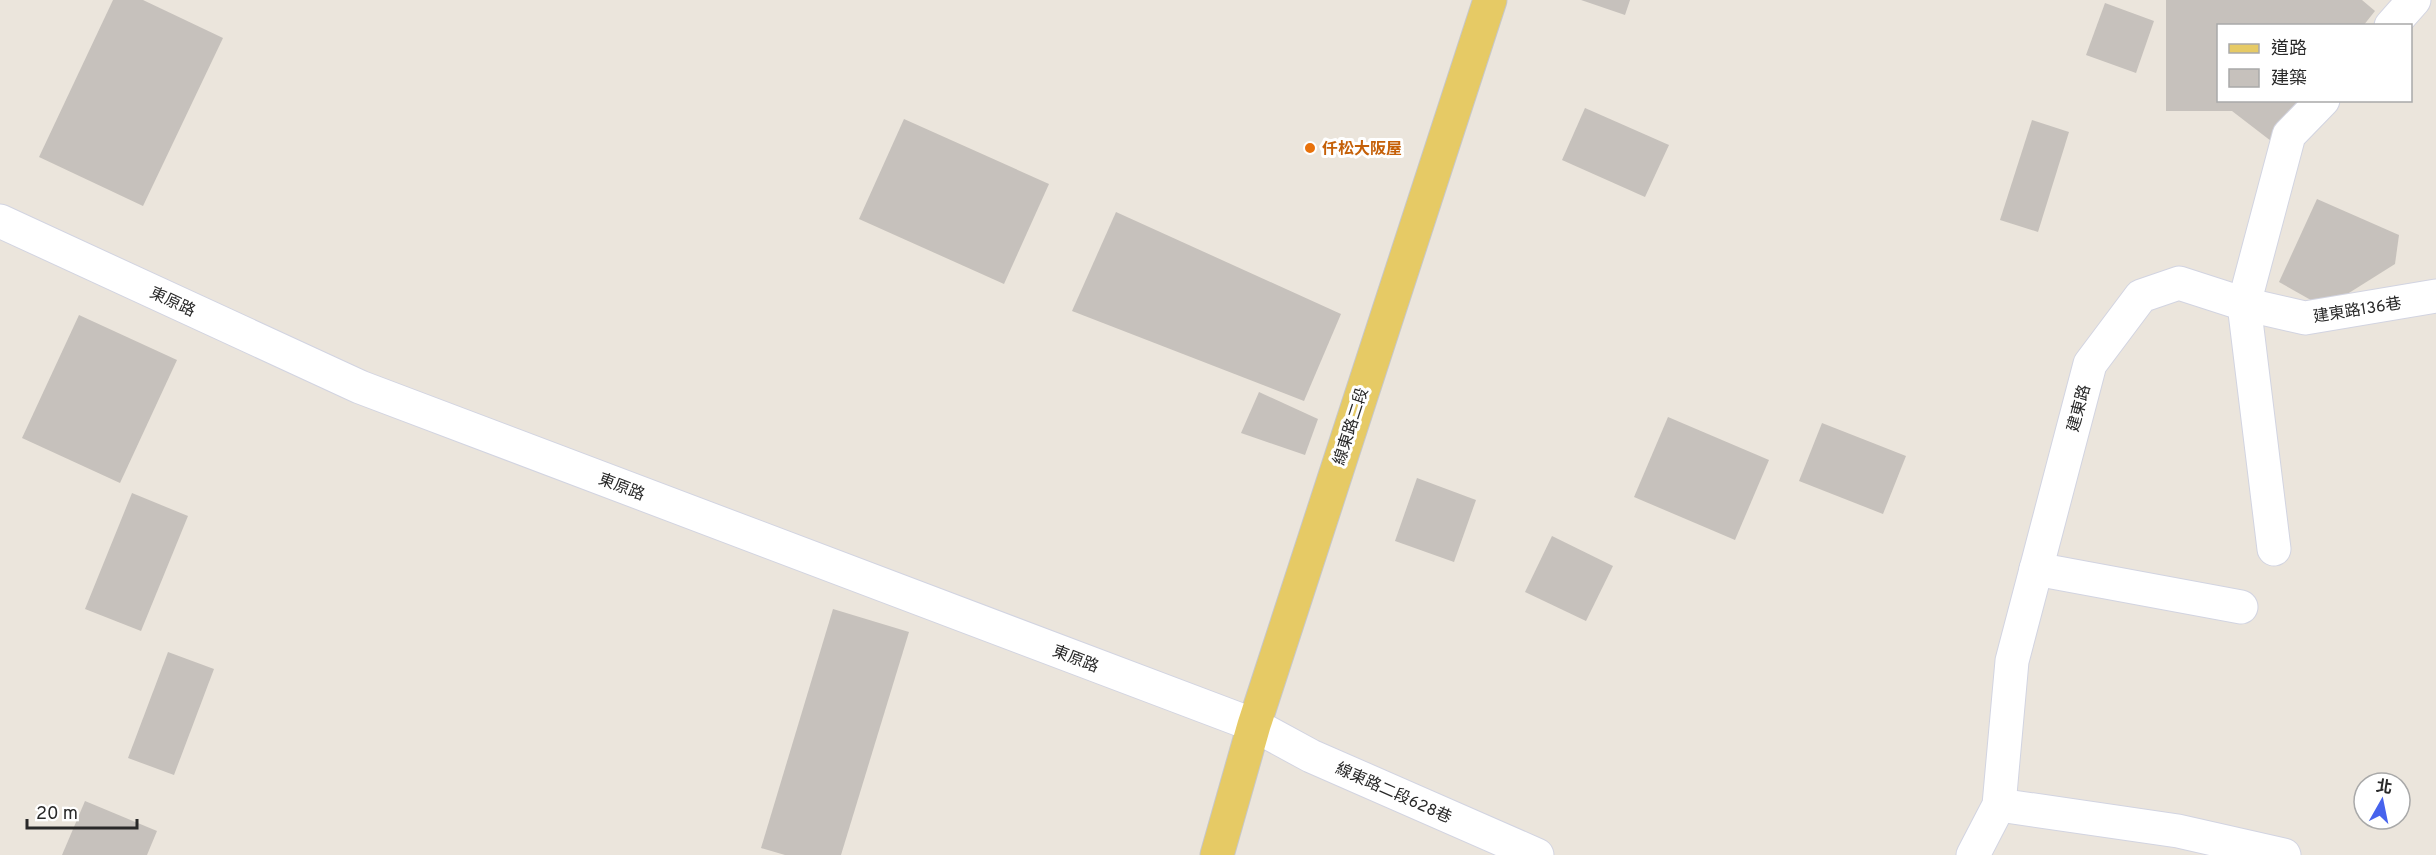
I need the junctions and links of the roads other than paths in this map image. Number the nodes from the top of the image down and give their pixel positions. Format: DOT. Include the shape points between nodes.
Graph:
graph roads {
  1 [pos="1490,0"];
  2 [pos="2414,0"];
  3 [pos="2436,15"];
  4 [pos="2393,24"];
  5 [pos="2321,102"];
  6 [pos="0,221"];
  7 [pos="2436,296"];
  8 [pos="2244,304"];
  9 [pos="2274,549"];
  10 [pos="2036,569"];
  11 [pos="2241,607"];
  12 [pos="1254,725"];
  13 [pos="1999,805"];
  14 [pos="1217,855"];
  15 [pos="1537,855"];
  16 [pos="1973,855"];
  17 [pos="2284,855"];
  1 -- 12 [label="main road, 線東路二段"];
  2 -- 3 [label="street"];
  2 -- 4 [label="street"];
  5 -- 8 [label="street" via="2289,135"];
  6 -- 12 [label="street, 東原路" via="360,387"];
  7 -- 8 [label="street, 建東路136巷" via="2305,318"];
  8 -- 9 [label="street"];
  8 -- 10 [label="street, 建東路" via="2179,283 2140,296 2090,364"];
  10 -- 11 [label="street"];
  10 -- 13 [label="street, 建東路" via="2012,661"];
  12 -- 14 [label="main road, 線東路二段"];
  12 -- 15 [label="street, 線東路二段628巷" via="1311,756"];
  13 -- 16 [label="street, 建東路"];
  13 -- 17 [label="street" via="2178,831"];
}
